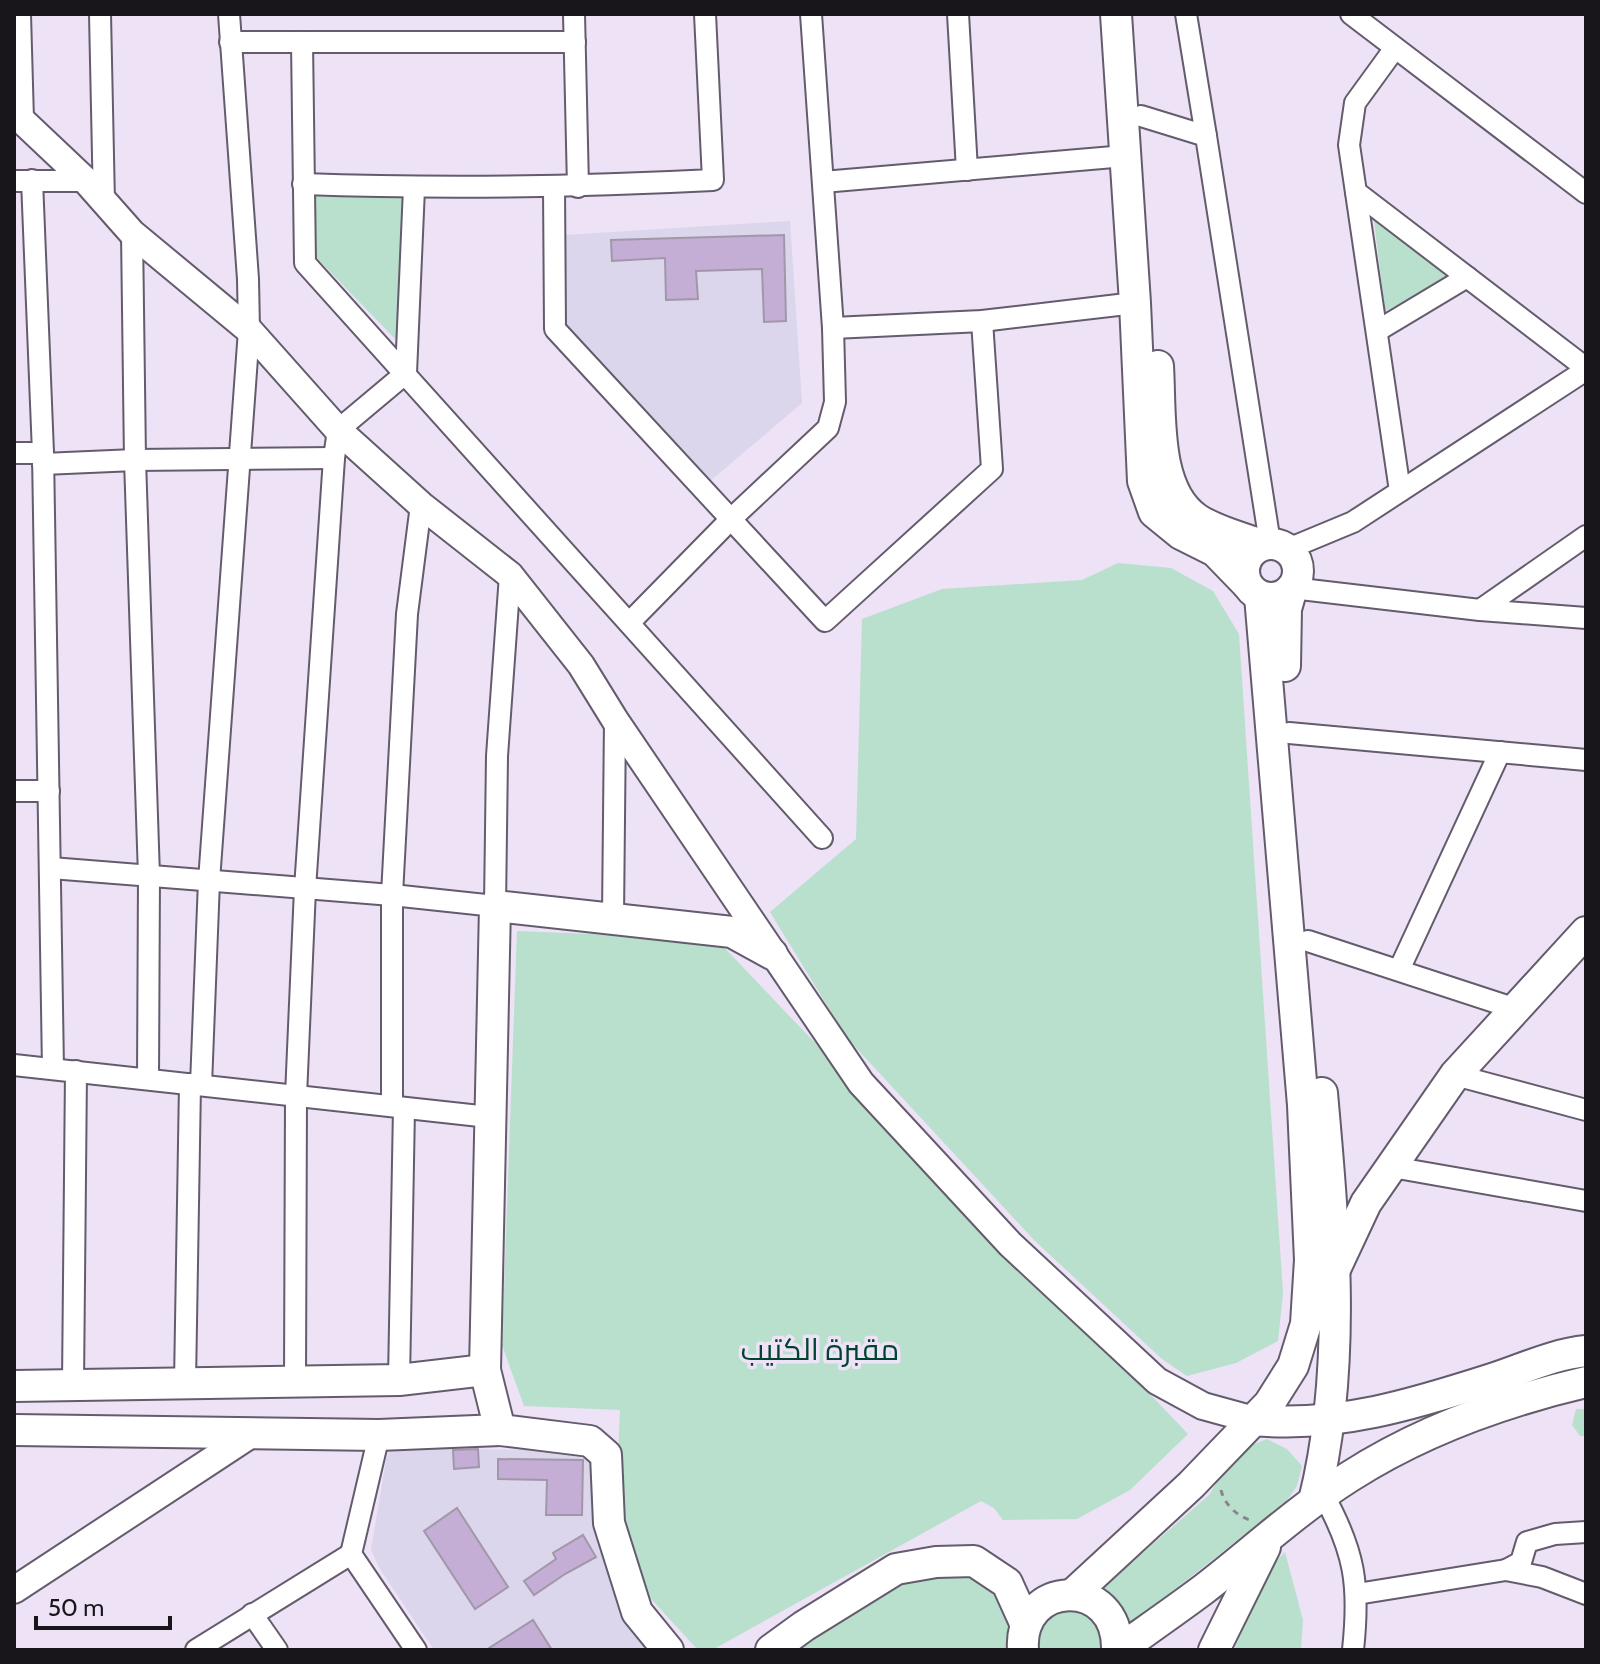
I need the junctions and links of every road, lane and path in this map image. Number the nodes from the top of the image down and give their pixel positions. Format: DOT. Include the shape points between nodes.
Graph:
graph roads {
  1 [pos="20,14"];
  2 [pos="100,14"];
  3 [pos="229,14"];
  4 [pos="574,14"];
  5 [pos="705,14"];
  6 [pos="811,14"];
  7 [pos="958,14"];
  8 [pos="1116,14"];
  9 [pos="1134,14"];
  10 [pos="1186,14"];
  11 [pos="1351,14"];
  12 [pos="230,42"];
  13 [pos="302,42"];
  14 [pos="575,42"];
  15 [pos="1395,48"];
  16 [pos="18,116"];
  17 [pos="1141,116"];
  18 [pos="1206,136"];
  19 [pos="1125,156"];
  20 [pos="967,170"];
  21 [pos="23,181"];
  22 [pos="86,181"];
  23 [pos="823,182"];
  24 [pos="303,184"];
  25 [pos="554,187"];
  26 [pos="578,187"];
  27 [pos="414,188"];
  28 [pos="1356,192"];
  29 [pos="1586,193"];
  30 [pos="104,203"];
  31 [pos="132,233"];
  32 [pos="1467,277"];
  33 [pos="1135,303"];
  34 [pos="982,321"];
  35 [pos="833,328"];
  36 [pos="249,330"];
  37 [pos="1377,331"];
  38 [pos="1586,369"];
  39 [pos="406,373"];
  40 [pos="338,430"];
  41 [pos="14,453"];
  42 [pos="43,458"];
  43 [pos="334,458"];
  44 [pos="237,459"];
  45 [pos="135,460"];
  46 [pos="1400,491"];
  47 [pos="421,505"];
  48 [pos="731,519"];
  49 [pos="1586,536"];
  50 [pos="1273,546"];
  51 [pos="510,575"];
  52 [pos="1292,588"];
  53 [pos="1253,590"];
  54 [pos="1480,610"];
  55 [pos="1586,618"];
  56 [pos="630,622"];
  57 [pos="615,720"];
  58 [pos="1289,733"];
  59 [pos="1500,752"];
  60 [pos="1586,760"];
  61 [pos="14,791"];
  62 [pos="49,791"];
  63 [pos="822,838"];
  64 [pos="51,868"];
  65 [pos="149,876"];
  66 [pos="209,881"];
  67 [pos="305,889"];
  68 [pos="392,895"];
  69 [pos="495,906"];
  70 [pos="613,917"];
  71 [pos="1586,932"];
  72 [pos="1308,941"];
  73 [pos="772,954"];
  74 [pos="1399,970"];
  75 [pos="1516,1009"];
  76 [pos="14,1065"];
  77 [pos="53,1069"];
  78 [pos="76,1071"];
  79 [pos="1455,1075"];
  80 [pos="148,1079"];
  81 [pos="196,1084"];
  82 [pos="296,1096"];
  83 [pos="398,1107"];
  84 [pos="1586,1110"];
  85 [pos="489,1117"];
  86 [pos="1392,1167"];
  87 [pos="1586,1201"];
  88 [pos="1334,1273"];
  89 [pos="1586,1351"];
  90 [pos="485,1370"];
  91 [pos="399,1380"];
  92 [pos="295,1382"];
  93 [pos="1586,1382"];
  94 [pos="185,1383"];
  95 [pos="73,1385"];
  96 [pos="14,1386"];
  97 [pos="1254,1420"];
  98 [pos="1329,1420"];
  99 [pos="1289,1423"];
  100 [pos="14,1430"];
  101 [pos="500,1430"];
  102 [pos="253,1433"];
  103 [pos="379,1435"];
  104 [pos="1221,1455"];
  105 [pos="1320,1487"];
  106 [pos="1282,1527"];
  107 [pos="1586,1532"];
  108 [pos="351,1554"];
  109 [pos="1506,1570"];
  110 [pos="14,1590"];
  111 [pos="1073,1594"];
  112 [pos="1357,1594"];
  113 [pos="1586,1594"];
  114 [pos="252,1614"];
  115 [pos="1024,1638"];
  116 [pos="196,1650"];
  117 [pos="277,1650"];
  118 [pos="416,1650"];
  119 [pos="668,1650"];
  120 [pos="771,1650"];
  121 [pos="1118,1650"];
  122 [pos="1214,1650"];
  123 [pos="1353,1650"];
  1 -- 16 [label="street"];
  2 -- 30 [label="street"];
  3 -- 12 [label="street"];
  4 -- 14 [label="street"];
  5 -- 26 [label="street" via="713,180"];
  6 -- 23 [label="street"];
  7 -- 20 [label="street"];
  8 -- 19 [label="main road"];
  9 -- 17 [label="main road"];
  10 -- 18 [label="street"];
  11 -- 15 [label="street"];
  12 -- 13 [label="street"];
  12 -- 36 [label="street"];
  13 -- 14 [label="street"];
  13 -- 24 [label="street"];
  14 -- 26 [label="street"];
  15 -- 28 [label="street" via="1355,103 1349,145"];
  15 -- 29 [label="street"];
  16 -- 22 [label="street"];
  17 -- 18 [label="street"];
  17 -- 50 [label="main road" via="1166,476 1176,500 1197,519"];
  18 -- 50 [label="street"];
  19 -- 20 [label="street"];
  19 -- 33 [label="main road"];
  20 -- 23 [label="street"];
  21 -- 22 [label="street"];
  21 -- 42 [label="street"];
  22 -- 30 [label="street"];
  23 -- 35 [label="street"];
  24 -- 27 [label="street"];
  24 -- 39 [label="street" via="305,263"];
  25 -- 26 [label="street"];
  25 -- 27 [label="street"];
  25 -- 48 [label="street" via="555,329"];
  27 -- 39 [label="street"];
  28 -- 32 [label="street"];
  28 -- 37 [label="street"];
  30 -- 31 [label="street"];
  31 -- 36 [label="street"];
  31 -- 45 [label="street"];
  32 -- 37 [label="street"];
  32 -- 38 [label="street"];
  33 -- 34 [label="street"];
  33 -- 53 [label="main road" via="1143,481 1154,512 1215,551"];
  34 -- 35 [label="street"];
  34 -- 48 [label="street" via="992,469 825,621"];
  35 -- 48 [label="street" via="835,402 828,428"];
  36 -- 40 [label="street"];
  36 -- 44 [label="street"];
  37 -- 46 [label="street"];
  38 -- 46 [label="street"];
  39 -- 40 [label="street"];
  39 -- 56 [label="street"];
  40 -- 43 [label="street"];
  40 -- 47 [label="street"];
  41 -- 42 [label="street"];
  42 -- 45 [label="street"];
  42 -- 62 [label="street"];
  43 -- 44 [label="street"];
  43 -- 67 [label="street"];
  44 -- 45 [label="street"];
  44 -- 66 [label="street"];
  45 -- 65 [label="street"];
  46 -- 50 [label="street" via="1353,522"];
  47 -- 51 [label="street"];
  47 -- 68 [label="street" via="407,614"];
  48 -- 56 [label="street"];
  49 -- 54 [label="street"];
  50 -- 52 [label="main road" via="1297,564"];
  50 -- 53 [label="main road" via="1251,551 1245,560 1243,572"];
  51 -- 57 [label="street" via="581,665"];
  51 -- 69 [label="street" via="497,756"];
  52 -- 53 [label="main road" via="1277,597"];
  52 -- 54 [label="street"];
  52 -- 58 [label="main road" via="1284,641"];
  53 -- 97 [label="main road" via="1302,1090 1310,1294 1293,1366"];
  54 -- 55 [label="street"];
  56 -- 63 [label="street"];
  57 -- 70 [label="street"];
  57 -- 73 [label="street"];
  58 -- 59 [label="street"];
  58 -- 72 [label="main road"];
  59 -- 60 [label="street"];
  59 -- 74 [label="street"];
  61 -- 62 [label="street"];
  62 -- 64 [label="street"];
  64 -- 65 [label="street"];
  64 -- 77 [label="street"];
  65 -- 66 [label="street"];
  65 -- 80 [label="street"];
  66 -- 67 [label="street"];
  66 -- 81 [label="street"];
  67 -- 68 [label="street"];
  67 -- 82 [label="street"];
  68 -- 69 [label="street"];
  68 -- 83 [label="street"];
  69 -- 70 [label="main road"];
  69 -- 85 [label="main road"];
  70 -- 73 [label="main road" via="732,932"];
  71 -- 75 [label="main road"];
  72 -- 74 [label="street"];
  72 -- 88 [label="main road"];
  73 -- 97 [label="street" via="861,1083 1010,1244 1157,1381 1203,1406"];
  74 -- 75 [label="street"];
  75 -- 79 [label="main road"];
  76 -- 77 [label="street"];
  77 -- 78 [label="street"];
  78 -- 80 [label="street"];
  78 -- 95 [label="street"];
  79 -- 84 [label="street"];
  79 -- 86 [label="main road"];
  80 -- 81 [label="street"];
  81 -- 82 [label="street"];
  81 -- 94 [label="street"];
  82 -- 83 [label="street"];
  82 -- 92 [label="street"];
  83 -- 85 [label="street"];
  83 -- 91 [label="street"];
  85 -- 90 [label="main road"];
  86 -- 87 [label="street"];
  86 -- 88 [label="main road" via="1361,1211"];
  88 -- 98 [label="main road"];
  89 -- 98 [label="main road" via="1408,1405"];
  90 -- 91 [label="main road"];
  90 -- 101 [label="main road"];
  91 -- 92 [label="main road"];
  92 -- 94 [label="main road"];
  93 -- 105 [label="main road" via="1431,1435"];
  94 -- 95 [label="main road"];
  95 -- 96 [label="main road"];
  97 -- 99 [label="main road"];
  97 -- 104 [label="main road"];
  98 -- 99 [label="main road"];
  98 -- 105 [label="main road"];
  99 -- 105 [label="main road" via="1309,1442"];
  100 -- 102 [label="main road"];
  101 -- 103 [label="main road"];
  101 -- 119 [label="main road" via="590,1441 606,1455 609,1523 637,1612"];
  102 -- 103 [label="main road"];
  102 -- 110 [label="street"];
  103 -- 108 [label="street"];
  104 -- 106 [label="path" via="1222,1496 1231,1508 1247,1520"];
  104 -- 111 [label="main road"];
  105 -- 106 [label="main road"];
  105 -- 112 [label="street" via="1345,1537"];
  106 -- 121 [label="main road"];
  106 -- 122 [label="main road" via="1260,1553"];
  107 -- 109 [label="street" via="1537,1537 1527,1542 1521,1562"];
  108 -- 114 [label="street"];
  108 -- 118 [label="street"];
  109 -- 112 [label="street"];
  109 -- 113 [label="street"];
  111 -- 115 [label="main road" via="1044,1602 1033,1612"];
  111 -- 121 [label="main road" via="1103,1607 1113,1620"];
  112 -- 123 [label="street"];
  114 -- 116 [label="street"];
  114 -- 117 [label="street"];
  115 -- 120 [label="main road" via="1007,1583 974,1561 936,1562 896,1569"];
}
